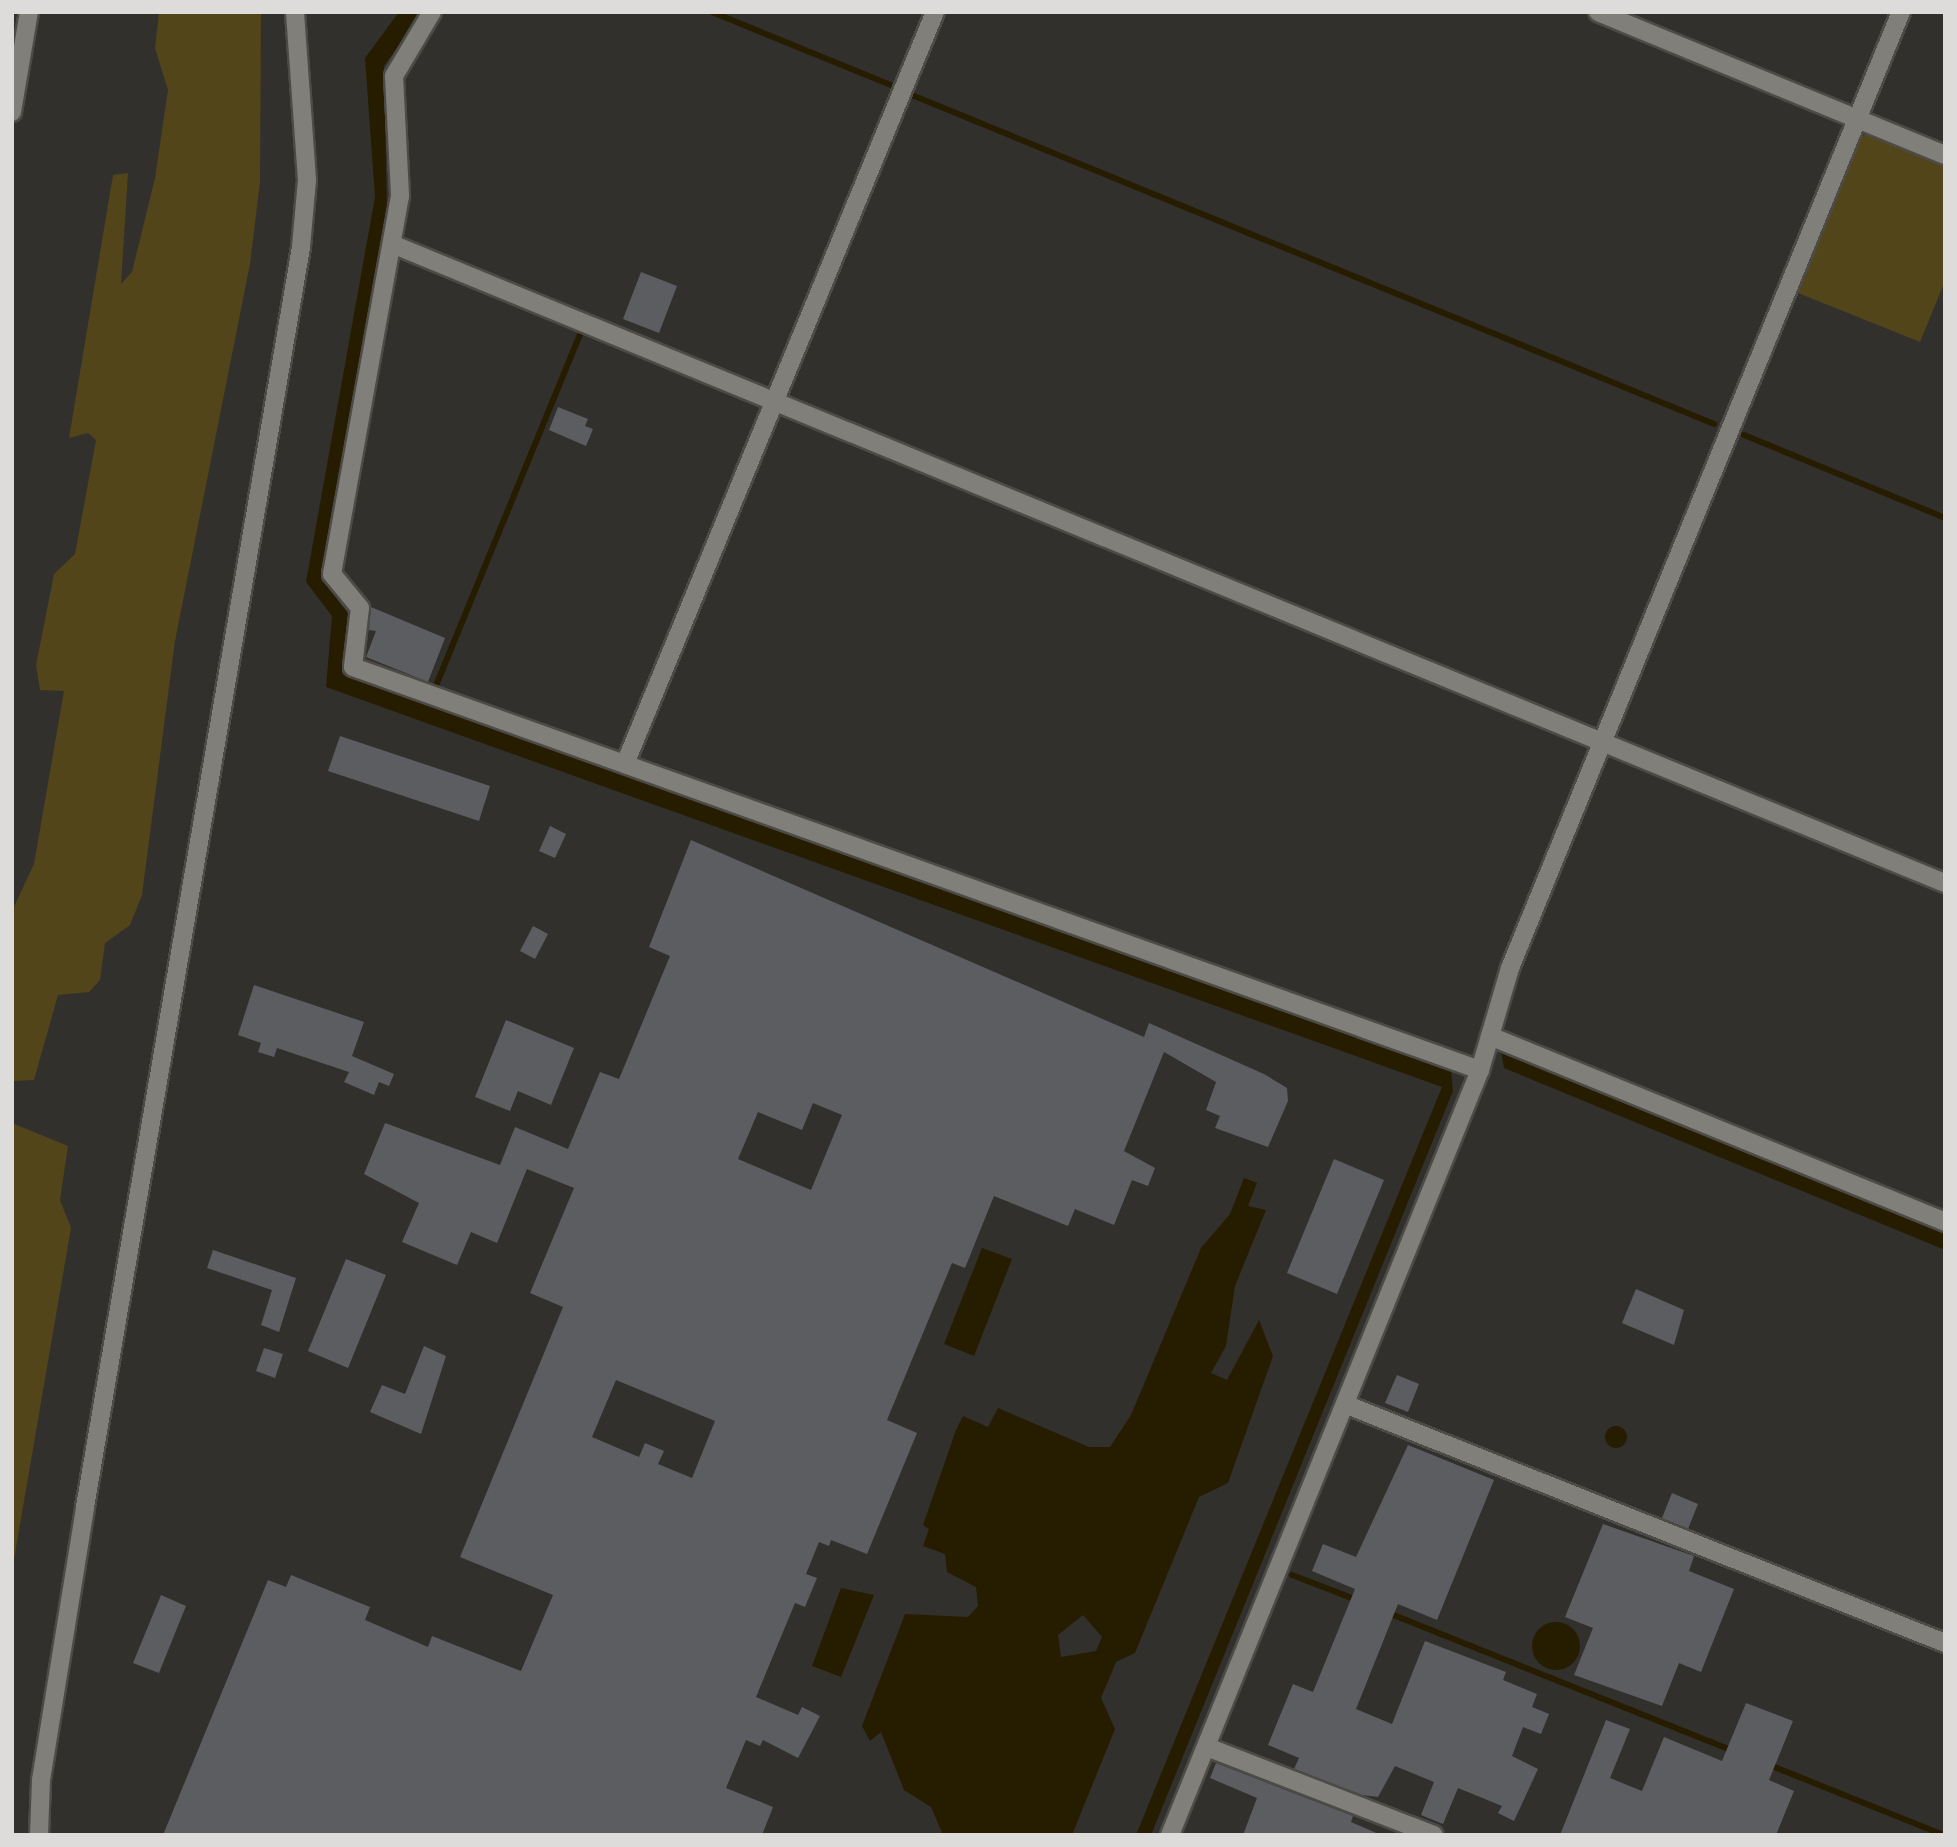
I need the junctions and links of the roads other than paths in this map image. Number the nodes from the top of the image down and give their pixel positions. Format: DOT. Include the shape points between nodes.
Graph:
graph roads {
  1 [pos="29,12"];
  2 [pos="295,12"];
  3 [pos="432,12"];
  4 [pos="935,12"];
  5 [pos="1598,12"];
  6 [pos="1901,12"];
  7 [pos="12,112"];
  8 [pos="1857,120"];
  9 [pos="1945,155"];
  10 [pos="392,244"];
  11 [pos="774,401"];
  12 [pos="1602,744"];
  13 [pos="625,764"];
  14 [pos="1945,883"];
  15 [pos="1490,1035"];
  16 [pos="1480,1070"];
  17 [pos="1945,1222"];
  18 [pos="1347,1405"];
  19 [pos="1945,1643"];
  20 [pos="1207,1746"];
  21 [pos="39,1835"];
  22 [pos="1171,1835"];
  23 [pos="1434,1835"];
  1 -- 7 [label="street"];
  2 -- 21 [label="street" via="307,180 301,247 85,1507 41,1780"];
  3 -- 10 [label="street" via="394,76 400,197"];
  4 -- 11 [label="street"];
  5 -- 8 [label="street"];
  6 -- 8 [label="street"];
  8 -- 9 [label="street"];
  8 -- 12 [label="street"];
  10 -- 11 [label="street"];
  10 -- 13 [label="street" via="332,574 360,608 353,667"];
  11 -- 12 [label="street"];
  11 -- 13 [label="street"];
  12 -- 14 [label="street"];
  12 -- 15 [label="street" via="1510,968"];
  13 -- 16 [label="street"];
  15 -- 16 [label="street"];
  15 -- 17 [label="street"];
  16 -- 18 [label="street"];
  18 -- 19 [label="street"];
  18 -- 20 [label="street"];
  20 -- 22 [label="street"];
  20 -- 23 [label="street"];
}
